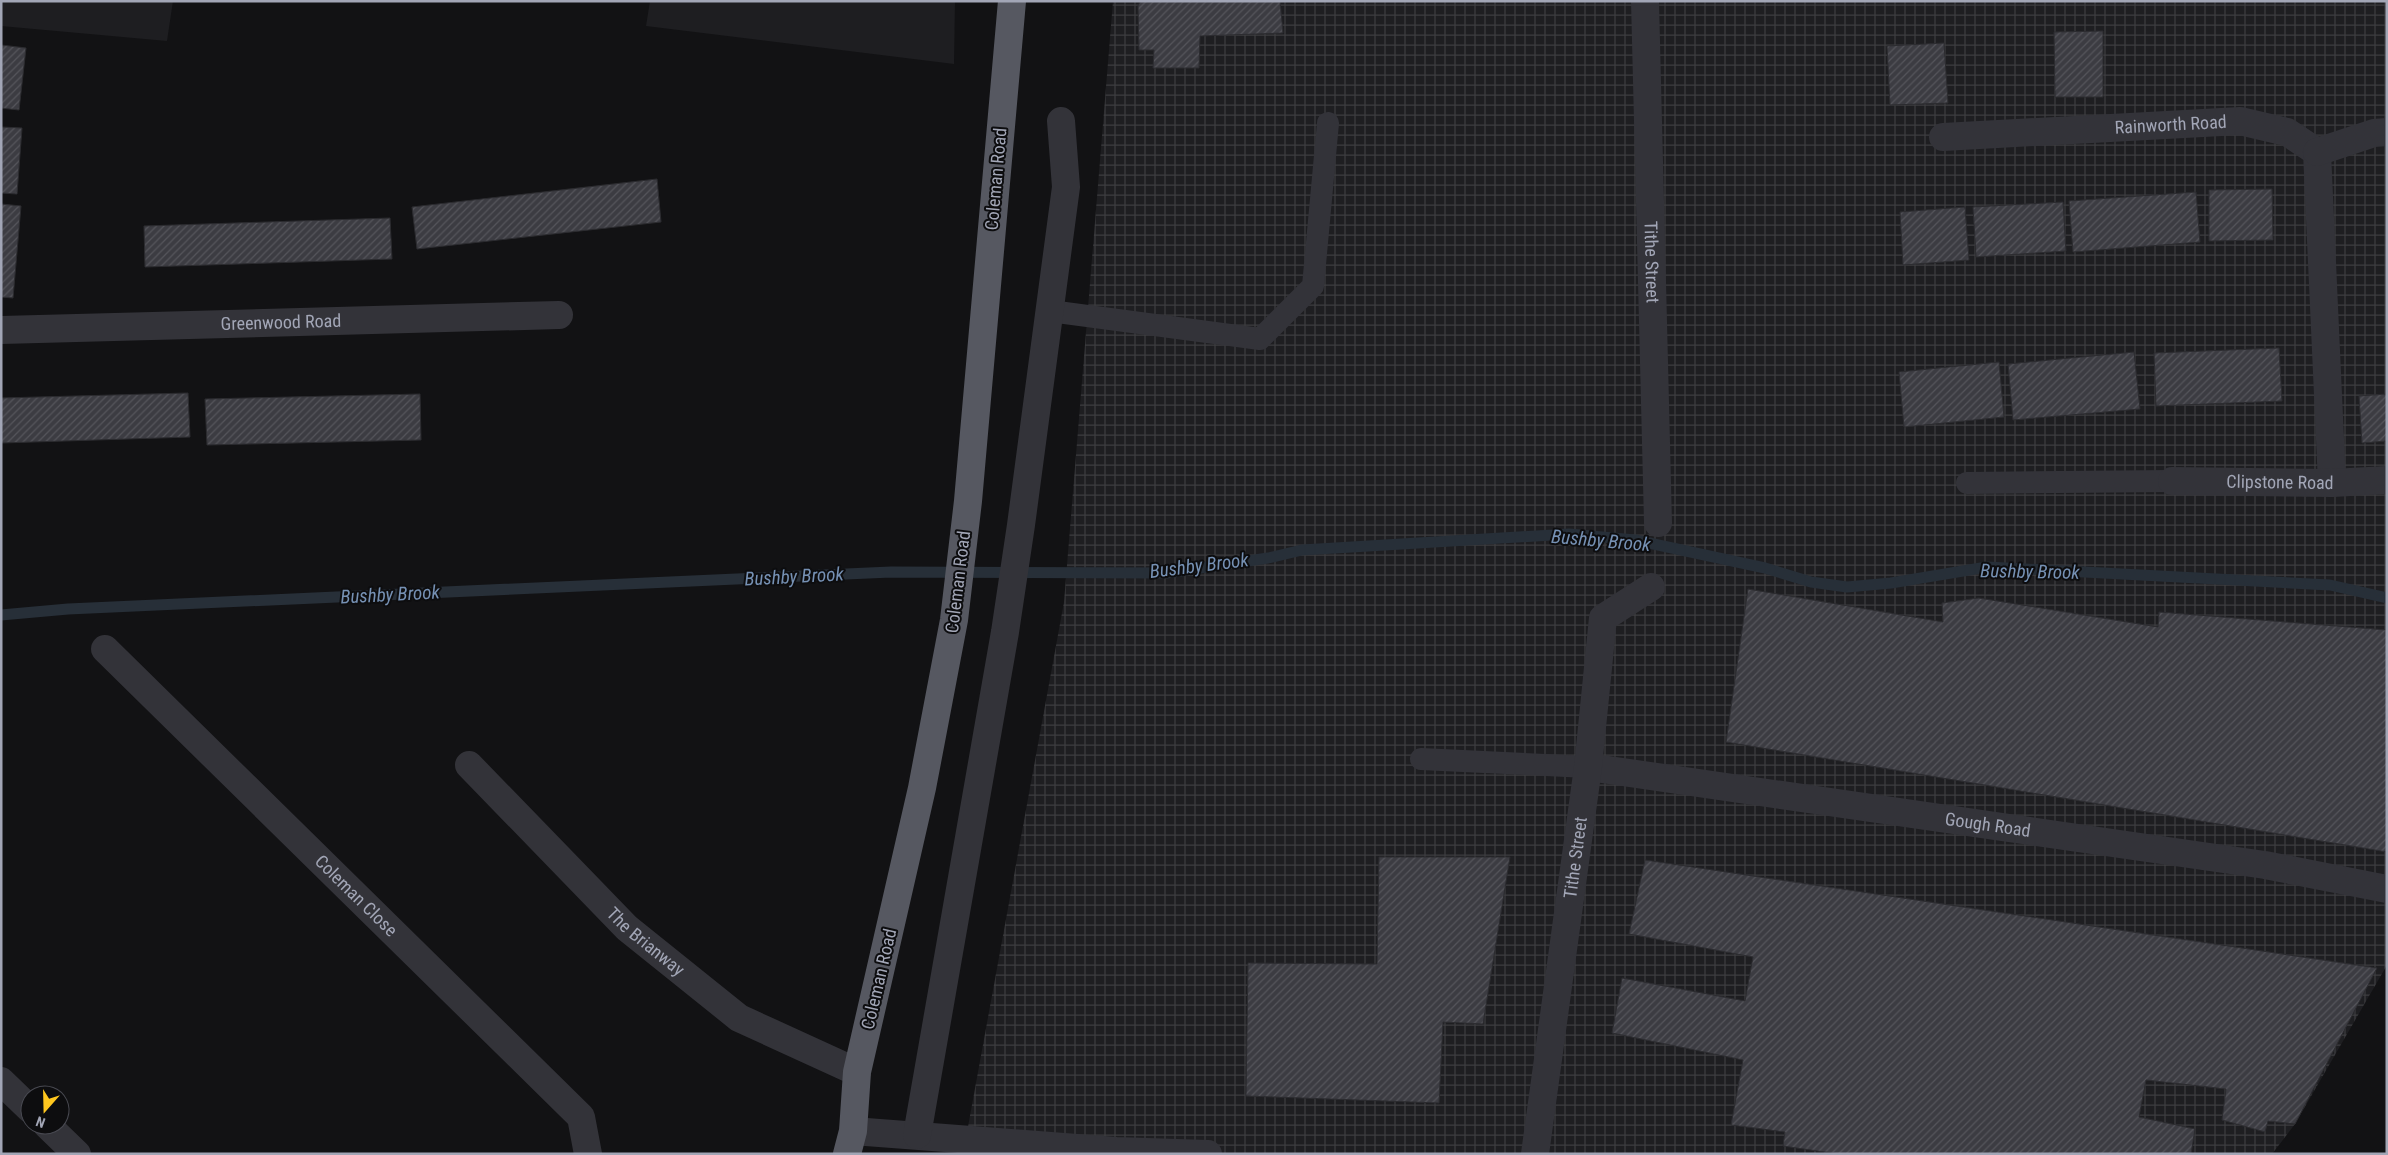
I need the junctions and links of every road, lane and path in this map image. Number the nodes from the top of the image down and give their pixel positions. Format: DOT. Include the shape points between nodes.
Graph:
graph roads {
  1 [pos="1012,1"];
  2 [pos="1645,1"];
  3 [pos="1061,121"];
  4 [pos="1328,123"];
  5 [pos="2387,132"];
  6 [pos="1943,137"];
  7 [pos="2316,152"];
  8 [pos="1050,311"];
  9 [pos="560,315"];
  10 [pos="1,330"];
  11 [pos="2387,480"];
  12 [pos="2172,481"];
  13 [pos="1967,482"];
  14 [pos="2332,484"];
  15 [pos="1658,523"];
  16 [pos="1651,587"];
  17 [pos="105,649"];
  18 [pos="1421,759"];
  19 [pos="469,765"];
  20 [pos="1588,767"];
  21 [pos="2387,889"];
  22 [pos="857,1072"];
  23 [pos="1,1081"];
  24 [pos="20,1099"];
  25 [pos="57,1135"];
  26 [pos="917,1135"];
  27 [pos="850,1143"];
  28 [pos="1116,1153"];
  29 [pos="77,1154"];
  30 [pos="588,1154"];
  31 [pos="1208,1154"];
  32 [pos="1535,1154"];
  1 -- 22 [label="highway, Coleman Road" via="968,501 954,620 922,788"];
  2 -- 15 [label="street, Tithe Street"];
  3 -- 8 [label="street" via="1066,187"];
  4 -- 8 [label="lane" via="1313,286 1260,339"];
  5 -- 7 [label="street" via="2374,133"];
  6 -- 7 [label="street, Rainworth Road" via="2240,121 2287,132"];
  7 -- 14 [label="street"];
  8 -- 26 [label="street" via="1006,632"];
  9 -- 10 [label="street, Greenwood Road"];
  11 -- 14 [label="street, Clipstone Road"];
  12 -- 13 [label="lane"];
  12 -- 14 [label="street, Clipstone Road"];
  16 -- 20 [label="street, Tithe Street" via="1603,618"];
  17 -- 30 [label="street, Coleman Close" via="581,1117"];
  18 -- 20 [label="lane"];
  19 -- 22 [label="street, The Brianway" via="627,928 739,1018"];
  20 -- 21 [label="street, Gough Road" via="2255,863"];
  20 -- 32 [label="street, Tithe Street"];
  22 -- 27 [label="highway, Coleman Road"];
  23 -- 24 [label="street"];
  25 -- 29 [label="street"];
  26 -- 27 [label="street"];
  26 -- 28 [label="street"];
  28 -- 31 [label="street"];
}
